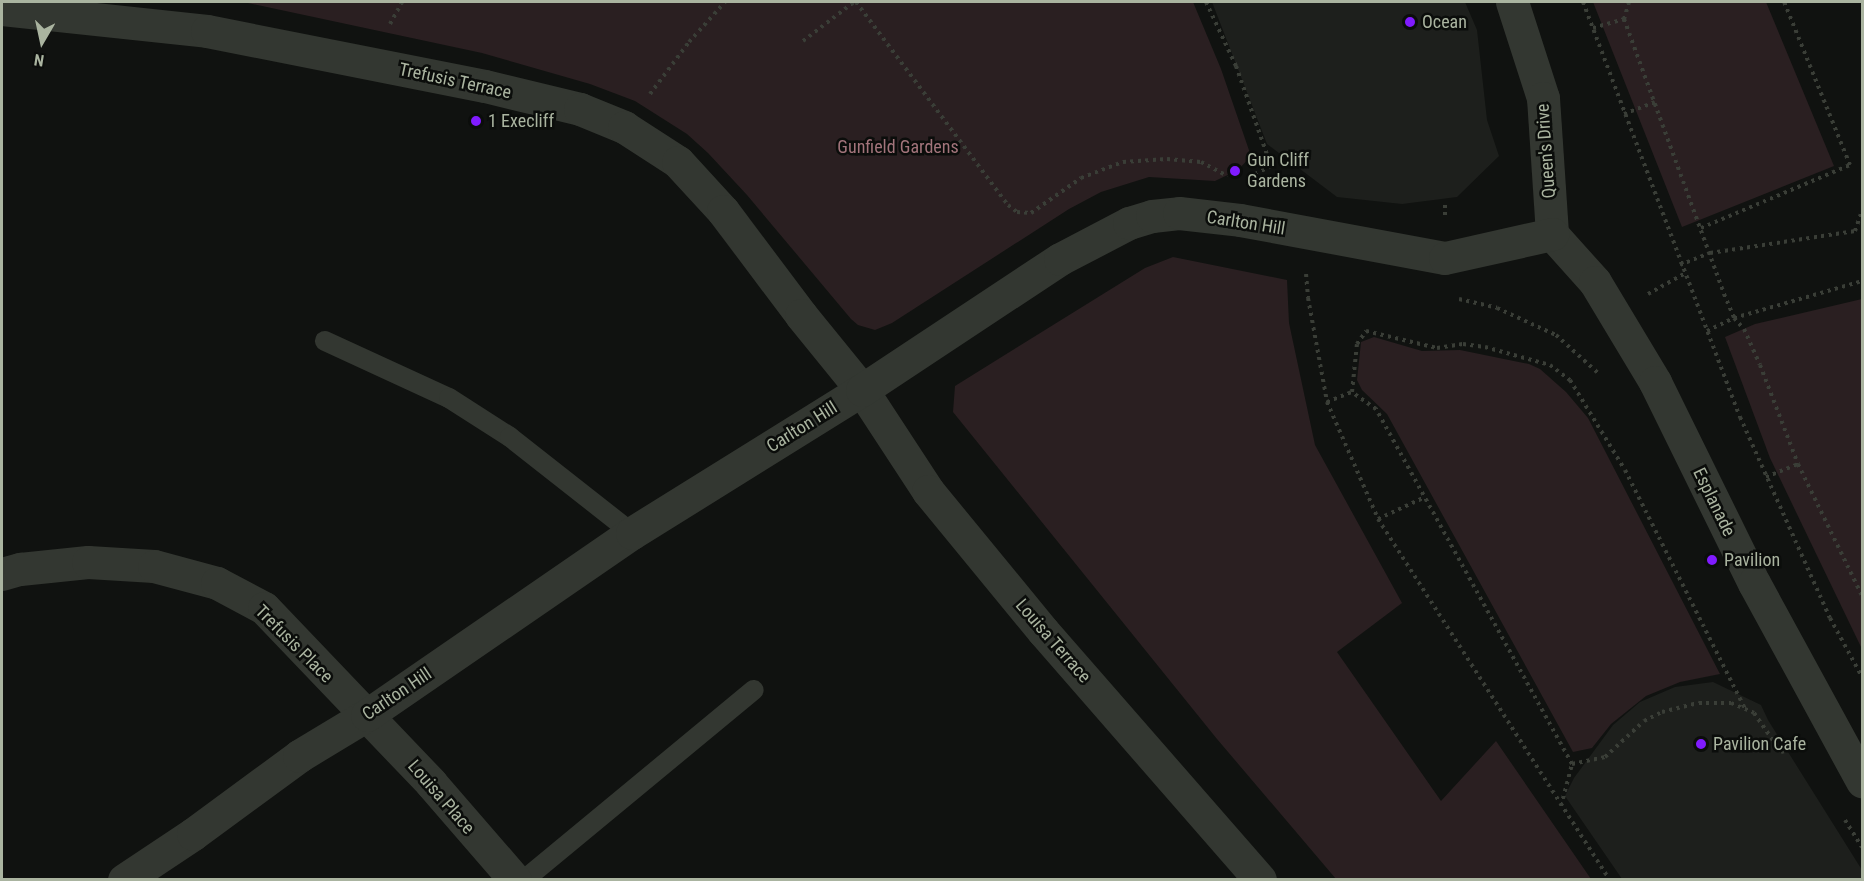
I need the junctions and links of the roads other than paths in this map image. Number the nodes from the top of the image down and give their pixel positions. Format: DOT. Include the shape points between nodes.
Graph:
graph roads {
  1 [pos="1512,2"];
  2 [pos="2,9"];
  3 [pos="1552,234"];
  4 [pos="325,341"];
  5 [pos="862,390"];
  6 [pos="632,533"];
  7 [pos="2,574"];
  8 [pos="754,690"];
  9 [pos="367,715"];
  10 [pos="1863,781"];
  11 [pos="124,879"];
  12 [pos="515,879"];
  13 [pos="524,879"];
  14 [pos="1260,879"];
  1 -- 3 [label="street, Queen's Drive" via="1543,98"];
  2 -- 5 [label="street, Trefusis Terrace" via="207,31 485,86 580,109 624,128 678,162 723,211"];
  3 -- 5 [label="street, Carlton Hill" via="1445,258 1240,220 1179,213 1152,216 1129,223 1060,259"];
  3 -- 10 [label="street, Esplanade" via="1595,282 1655,382 1754,584"];
  4 -- 6 [label="lane" via="449,398 510,437"];
  5 -- 6 [label="street, Carlton Hill"];
  5 -- 14 [label="street, Louisa Terrace" via="928,492 1043,631"];
  6 -- 9 [label="street, Carlton Hill"];
  7 -- 9 [label="street, Trefusis Place" via="88,562 154,566 217,583 264,608"];
  8 -- 13 [label="lane"];
  9 -- 11 [label="street, Carlton Hill" via="298,756 193,834"];
  9 -- 12 [label="street, Louisa Place"];
}
